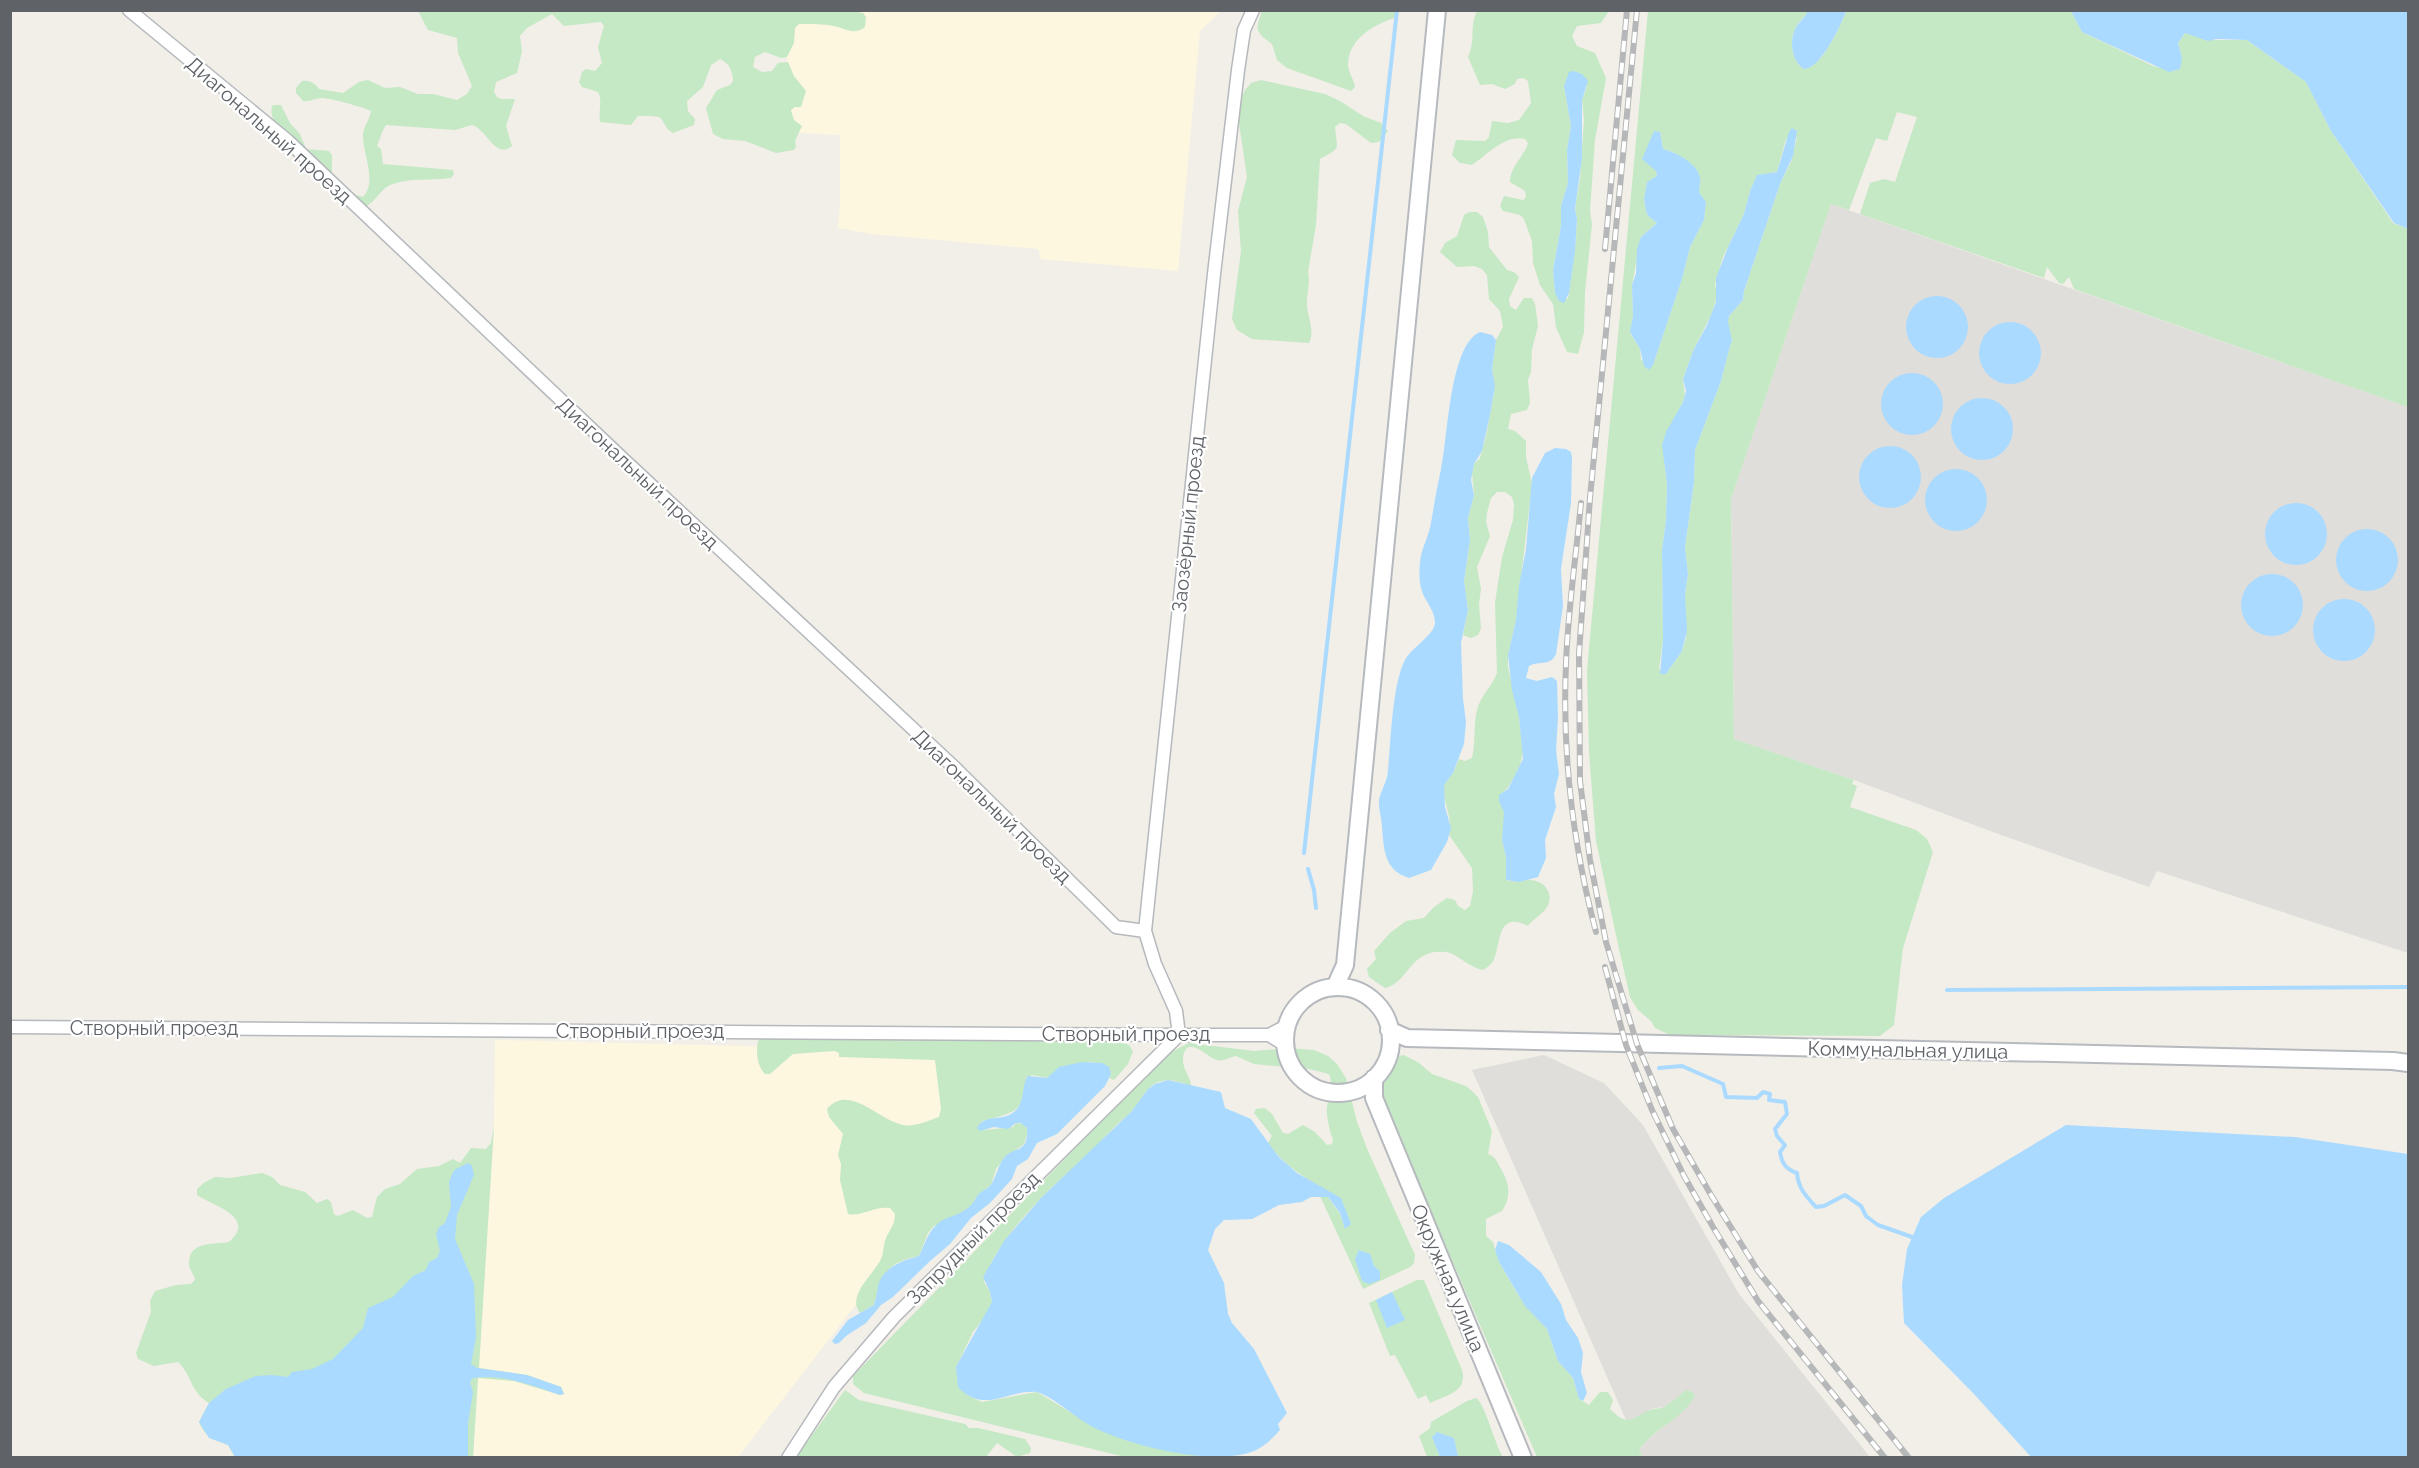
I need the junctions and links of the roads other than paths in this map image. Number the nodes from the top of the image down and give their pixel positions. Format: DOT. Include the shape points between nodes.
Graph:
graph roads {
  1 [pos="129,10"];
  2 [pos="1252,10"];
  3 [pos="1437,10"];
  4 [pos="1145,931"];
  5 [pos="1346,965"];
  6 [pos="1335,987"];
  7 [pos="1353,989"];
  8 [pos="1288,1025"];
  9 [pos="10,1027"];
  10 [pos="1389,1030"];
  11 [pos="1179,1035"];
  12 [pos="1269,1035"];
  13 [pos="1407,1038"];
  14 [pos="1285,1045"];
  15 [pos="1389,1049"];
  16 [pos="2409,1063"];
  17 [pos="1374,1078"];
  18 [pos="1359,1088"];
  19 [pos="1374,1098"];
  20 [pos="788,1458"];
  21 [pos="1523,1458"];
  1 -- 4 [label="street, Диагональный проезд" via="288,141 955,768 1116,927"];
  2 -- 4 [label="street, Заозёрный проезд" via="1244,30 1238,70 1215,263"];
  3 -- 5 [label="main road"];
  4 -- 11 [label="street, Заозёрный проезд" via="1176,1011"];
  5 -- 6 [label="main road"];
  5 -- 7 [label="main road"];
  6 -- 7 [label="main road"];
  6 -- 8 [label="main road" via="1303,1000"];
  7 -- 10 [label="main road" via="1381,1010"];
  8 -- 12 [label="street"];
  8 -- 14 [label="main road"];
  9 -- 11 [label="street, Створный проезд"];
  10 -- 13 [label="main road"];
  10 -- 15 [label="main road"];
  11 -- 12 [label="street, Створный проезд"];
  11 -- 20 [label="street, Запрудный проезд" via="894,1317 834,1387"];
  12 -- 14 [label="street"];
  13 -- 15 [label="main road"];
  13 -- 16 [label="main road, Коммунальная улица"];
  14 -- 18 [label="main road" via="1290,1064 1314,1088 1331,1093"];
  15 -- 17 [label="main road"];
  17 -- 18 [label="main road"];
  17 -- 19 [label="main road"];
  18 -- 19 [label="main road"];
  19 -- 21 [label="main road, Окружная улица"];
}
